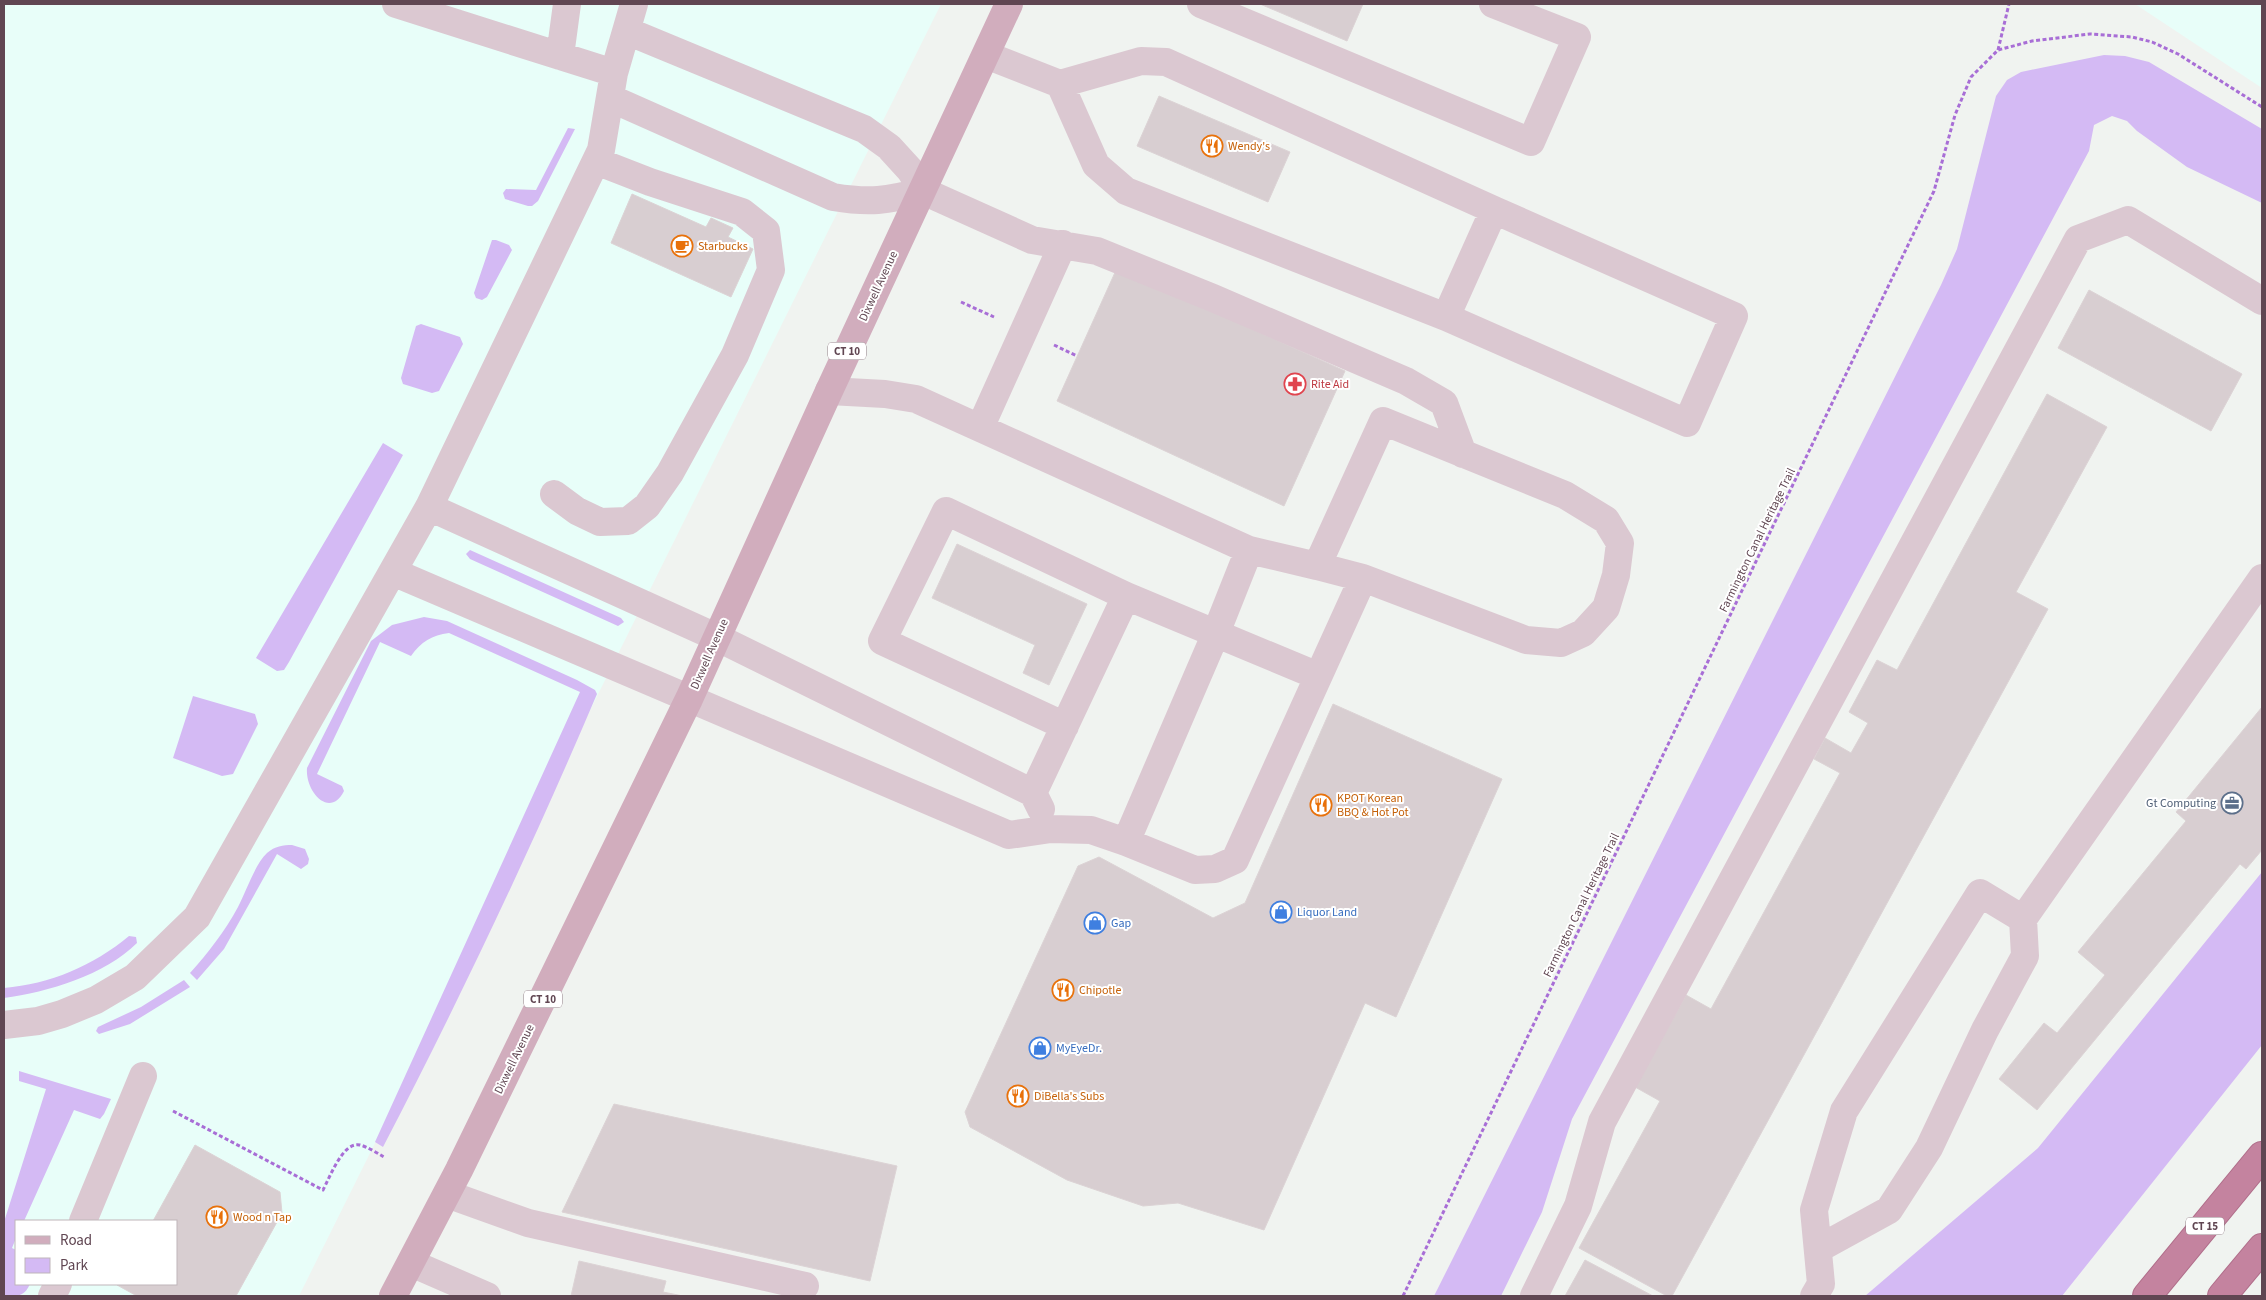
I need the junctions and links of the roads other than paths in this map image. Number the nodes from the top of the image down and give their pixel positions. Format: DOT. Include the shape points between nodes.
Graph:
graph roads {
  1 [pos="396,4"];
  2 [pos="567,4"];
  3 [pos="634,4"];
  4 [pos="1009,4"];
  5 [pos="1201,4"];
  6 [pos="1493,4"];
  7 [pos="626,31"];
  8 [pos="986,55"];
  9 [pos="560,56"];
  10 [pos="1060,84"];
  11 [pos="612,86"];
  12 [pos="596,161"];
  13 [pos="922,190"];
  14 [pos="1494,210"];
  15 [pos="1063,244"];
  16 [pos="2262,301"];
  17 [pos="1446,317"];
  18 [pos="829,391"];
  19 [pos="980,428"];
  20 [pos="1463,454"];
  21 [pos="554,494"];
  22 [pos="429,507"];
  23 [pos="1249,550"];
  24 [pos="1317,566"];
  25 [pos="392,572"];
  26 [pos="1363,578"];
  27 [pos="2262,578"];
  28 [pos="1126,596"];
  29 [pos="1216,633"];
  30 [pos="716,637"];
  31 [pos="1318,676"];
  32 [pos="688,700"];
  33 [pos="1065,726"];
  34 [pos="1034,793"];
  35 [pos="1051,829"];
  36 [pos="1126,842"];
  37 [pos="2024,919"];
  38 [pos="4,1025"];
  39 [pos="144,1076"];
  40 [pos="2262,1156"];
  41 [pos="447,1194"];
  42 [pos="83,1220"];
  43 [pos="2262,1248"];
  44 [pos="1818,1249"];
  45 [pos="411,1263"];
  46 [pos="805,1286"];
  47 [pos="393,1296"];
  48 [pos="488,1296"];
  49 [pos="1534,1296"];
  50 [pos="1814,1296"];
  51 [pos="2147,1296"];
  52 [pos="2222,1296"];
  1 -- 9 [label="lane"];
  2 -- 9 [label="lane"];
  3 -- 7 [label="lane"];
  4 -- 8 [label="main road, Dixwell Avenue / CT 10"];
  5 -- 6 [label="lane" via="1531,142 1577,37"];
  7 -- 11 [label="lane"];
  7 -- 13 [label="lane" via="864,129 910,170"];
  8 -- 10 [label="lane"];
  8 -- 13 [label="main road, Dixwell Avenue / CT 10"];
  9 -- 11 [label="lane"];
  10 -- 14 [label="lane" via="1141,61 1166,62"];
  10 -- 17 [label="lane" via="1096,165 1126,190"];
  11 -- 12 [label="lane" via="601,150"];
  11 -- 13 [label="lane" via="833,197 863,202 892,199"];
  12 -- 21 [label="lane" via="742,212 766,231 771,270 735,355 670,473 647,506 628,521 600,522 577,511"];
  12 -- 22 [label="lane"];
  13 -- 15 [label="lane" via="1032,240"];
  13 -- 18 [label="main road, Dixwell Avenue / CT 10"];
  14 -- 17 [label="lane"];
  14 -- 17 [label="lane" via="1734,316 1687,423"];
  15 -- 19 [label="lane"];
  15 -- 20 [label="lane" via="1097,251 1406,381 1444,403"];
  16 -- 49 [label="lane" via="2128,220 2078,239 1602,1122 1578,1206"];
  18 -- 19 [label="lane" via="916,399"];
  18 -- 30 [label="main road, Dixwell Avenue / CT 10"];
  19 -- 23 [label="lane"];
  20 -- 24 [label="lane" via="1382,421"];
  20 -- 26 [label="lane" via="1565,495 1606,520 1620,543 1616,575 1606,608 1583,633 1561,643 1526,640"];
  22 -- 25 [label="lane"];
  22 -- 30 [label="lane"];
  23 -- 24 [label="lane"];
  23 -- 29 [label="lane"];
  24 -- 26 [label="lane"];
  25 -- 32 [label="lane"];
  25 -- 38 [label="lane" via="197,917 135,977 96,1000 38,1021"];
  26 -- 31 [label="lane"];
  27 -- 37 [label="lane"];
  28 -- 29 [label="lane"];
  28 -- 33 [label="lane"];
  28 -- 33 [label="lane" via="946,511 882,642"];
  29 -- 31 [label="lane"];
  29 -- 36 [label="lane"];
  30 -- 32 [label="main road, Dixwell Avenue / CT 10"];
  30 -- 34 [label="lane"];
  31 -- 36 [label="lane" via="1234,860 1215,869 1195,870"];
  32 -- 35 [label="lane" via="1008,836"];
  32 -- 41 [label="main road, Dixwell Avenue / CT 10"];
  33 -- 34 [label="lane"];
  34 -- 35 [label="lane"];
  35 -- 36 [label="lane" via="1091,830"];
  37 -- 44 [label="lane" via="2025,956 1928,1148 1889,1210"];
  37 -- 44 [label="lane" via="1980,894 1844,1111 1814,1210"];
  39 -- 42 [label="lane"];
  40 -- 51 [label="highway, CT 15"];
  41 -- 45 [label="main road, Dixwell Avenue / CT 10"];
  41 -- 46 [label="lane" via="528,1224"];
  43 -- 52 [label="highway"];
  44 -- 50 [label="lane" via="1821,1284"];
  45 -- 47 [label="main road, Dixwell Avenue / CT 10"];
  45 -- 48 [label="lane"];
}
